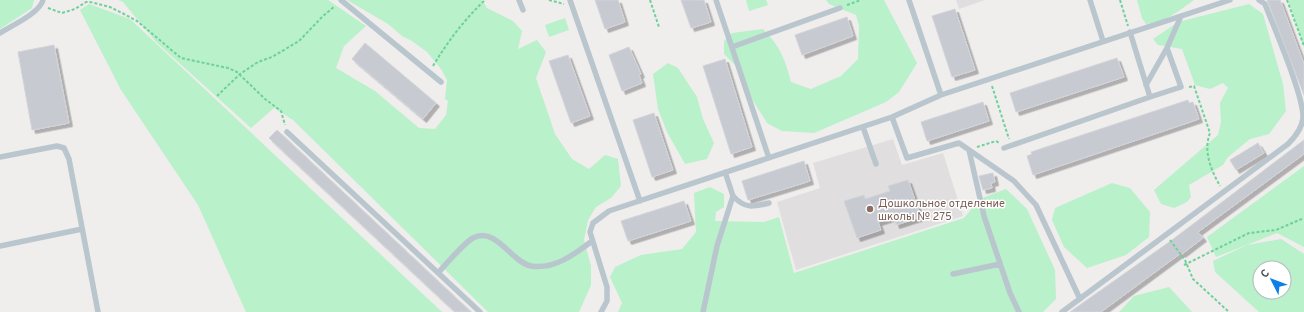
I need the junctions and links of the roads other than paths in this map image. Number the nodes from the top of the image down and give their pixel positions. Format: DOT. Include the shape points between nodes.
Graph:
graph roads {
  1 [pos="341,0"];
  2 [pos="519,0"];
  3 [pos="570,0"];
  4 [pos="716,0"];
  5 [pos="909,0"];
  6 [pos="1090,0"];
  7 [pos="1230,0"];
  8 [pos="1259,0"];
  9 [pos="43,2"];
  10 [pos="840,8"];
  11 [pos="523,10"];
  12 [pos="1181,16"];
  13 [pos="1130,32"];
  14 [pos="0,33"];
  15 [pos="1103,41"];
  16 [pos="732,47"];
  17 [pos="1167,48"];
  18 [pos="441,82"];
  19 [pos="1146,85"];
  20 [pos="942,95"];
  21 [pos="1150,97"];
  22 [pos="892,117"];
  23 [pos="863,126"];
  24 [pos="287,132"];
  25 [pos="1004,148"];
  26 [pos="969,150"];
  27 [pos="0,157"];
  28 [pos="769,158"];
  29 [pos="876,164"];
  30 [pos="725,172"];
  31 [pos="733,196"];
  32 [pos="640,201"];
  33 [pos="769,203"];
  34 [pos="82,229"];
  35 [pos="592,242"];
  36 [pos="0,246"];
  37 [pos="1000,264"];
  38 [pos="438,273"];
  39 [pos="954,274"];
  40 [pos="1080,299"];
  41 [pos="98,312"];
  42 [pos="480,312"];
  43 [pos="601,312"];
  44 [pos="703,312"];
  45 [pos="1019,312"];
  46 [pos="1062,312"];
  1 -- 18 [label="lane"];
  2 -- 11 [label="lane"];
  3 -- 32 [label="lane"];
  4 -- 16 [label="lane"];
  5 -- 20 [label="lane"];
  6 -- 15 [label="lane"];
  7 -- 12 [label="lane"];
  8 -- 40 [label="lane" via="1265,4 1300,96 1303,117 1296,136 1167,236"];
  9 -- 14 [label="lane" via="31,14"];
  10 -- 16 [label="lane"];
  12 -- 13 [label="lane"];
  12 -- 17 [label="lane"];
  13 -- 15 [label="lane"];
  13 -- 19 [label="lane"];
  15 -- 20 [label="lane"];
  16 -- 28 [label="lane"];
  17 -- 19 [label="lane"];
  17 -- 21 [label="lane" via="1181,87"];
  19 -- 21 [label="lane"];
  20 -- 22 [label="lane"];
  21 -- 25 [label="lane"];
  22 -- 23 [label="lane"];
  22 -- 26 [label="lane" via="907,158 959,143"];
  23 -- 28 [label="lane"];
  23 -- 29 [label="lane"];
  24 -- 38 [label="lane"];
  26 -- 37 [label="lane" via="984,216"];
  26 -- 40 [label="lane" via="1014,181 1036,205"];
  27 -- 34 [label="lane" via="57,146 64,148 69,159"];
  28 -- 30 [label="lane"];
  30 -- 31 [label="lane"];
  30 -- 32 [label="lane"];
  31 -- 33 [label="lane" via="740,204 747,206"];
  31 -- 44 [label="lane" via="717,246"];
  32 -- 35 [label="lane" via="599,217 593,223 590,232"];
  34 -- 36 [label="lane"];
  34 -- 41 [label="lane"];
  35 -- 38 [label="lane" via="559,263 531,266 519,260 491,237 480,236 472,238"];
  35 -- 43 [label="lane" via="607,287 607,301"];
  37 -- 39 [label="lane"];
  37 -- 45 [label="lane"];
  38 -- 42 [label="lane"];
  40 -- 46 [label="lane"];
}
